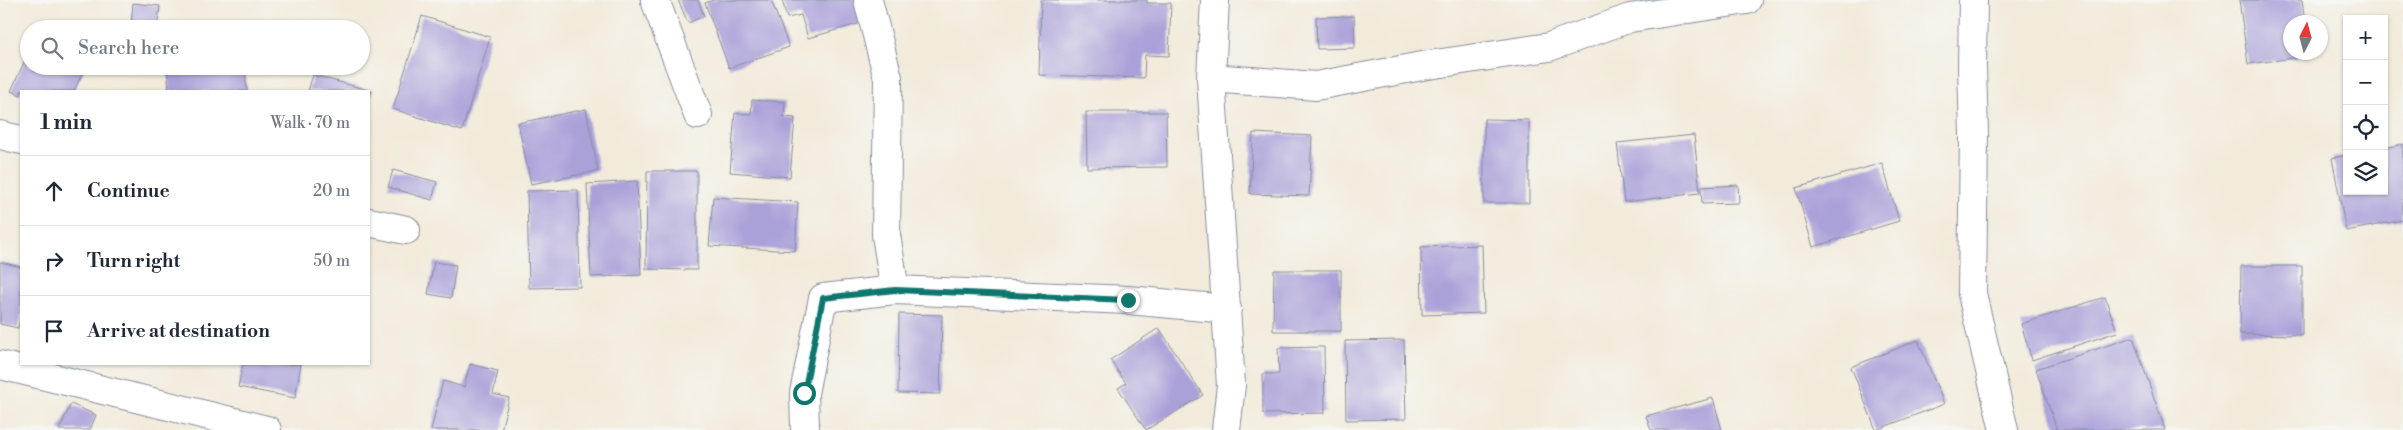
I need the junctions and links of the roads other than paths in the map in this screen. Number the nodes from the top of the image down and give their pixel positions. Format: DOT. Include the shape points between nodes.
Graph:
graph roads {
  1 [pos="655,0"];
  2 [pos="868,0"];
  3 [pos="1215,0"];
  4 [pos="1747,0"];
  5 [pos="1973,0"];
  6 [pos="1211,78"];
  7 [pos="698,115"];
  8 [pos="0,135"];
  9 [pos="20,140"];
  10 [pos="370,222"];
  11 [pos="406,230"];
  12 [pos="895,290"];
  13 [pos="1227,309"];
  14 [pos="0,365"];
  15 [pos="267,430"];
  16 [pos="804,430"];
  17 [pos="1226,430"];
  18 [pos="2004,430"];
  1 -- 7 [label="street"];
  2 -- 12 [label="street" via="888,78 886,235"];
  3 -- 6 [label="street"];
  4 -- 6 [label="street" via="1630,18 1549,47 1316,86"];
  5 -- 18 [label="street" via="1972,294"];
  6 -- 13 [label="street"];
  8 -- 9 [label="street"];
  10 -- 11 [label="street"];
  12 -- 13 [label="street" via="1128,300"];
  12 -- 16 [label="street" via="823,298 804,393"];
  13 -- 17 [label="street" via="1230,385"];
  14 -- 15 [label="street"];
}
